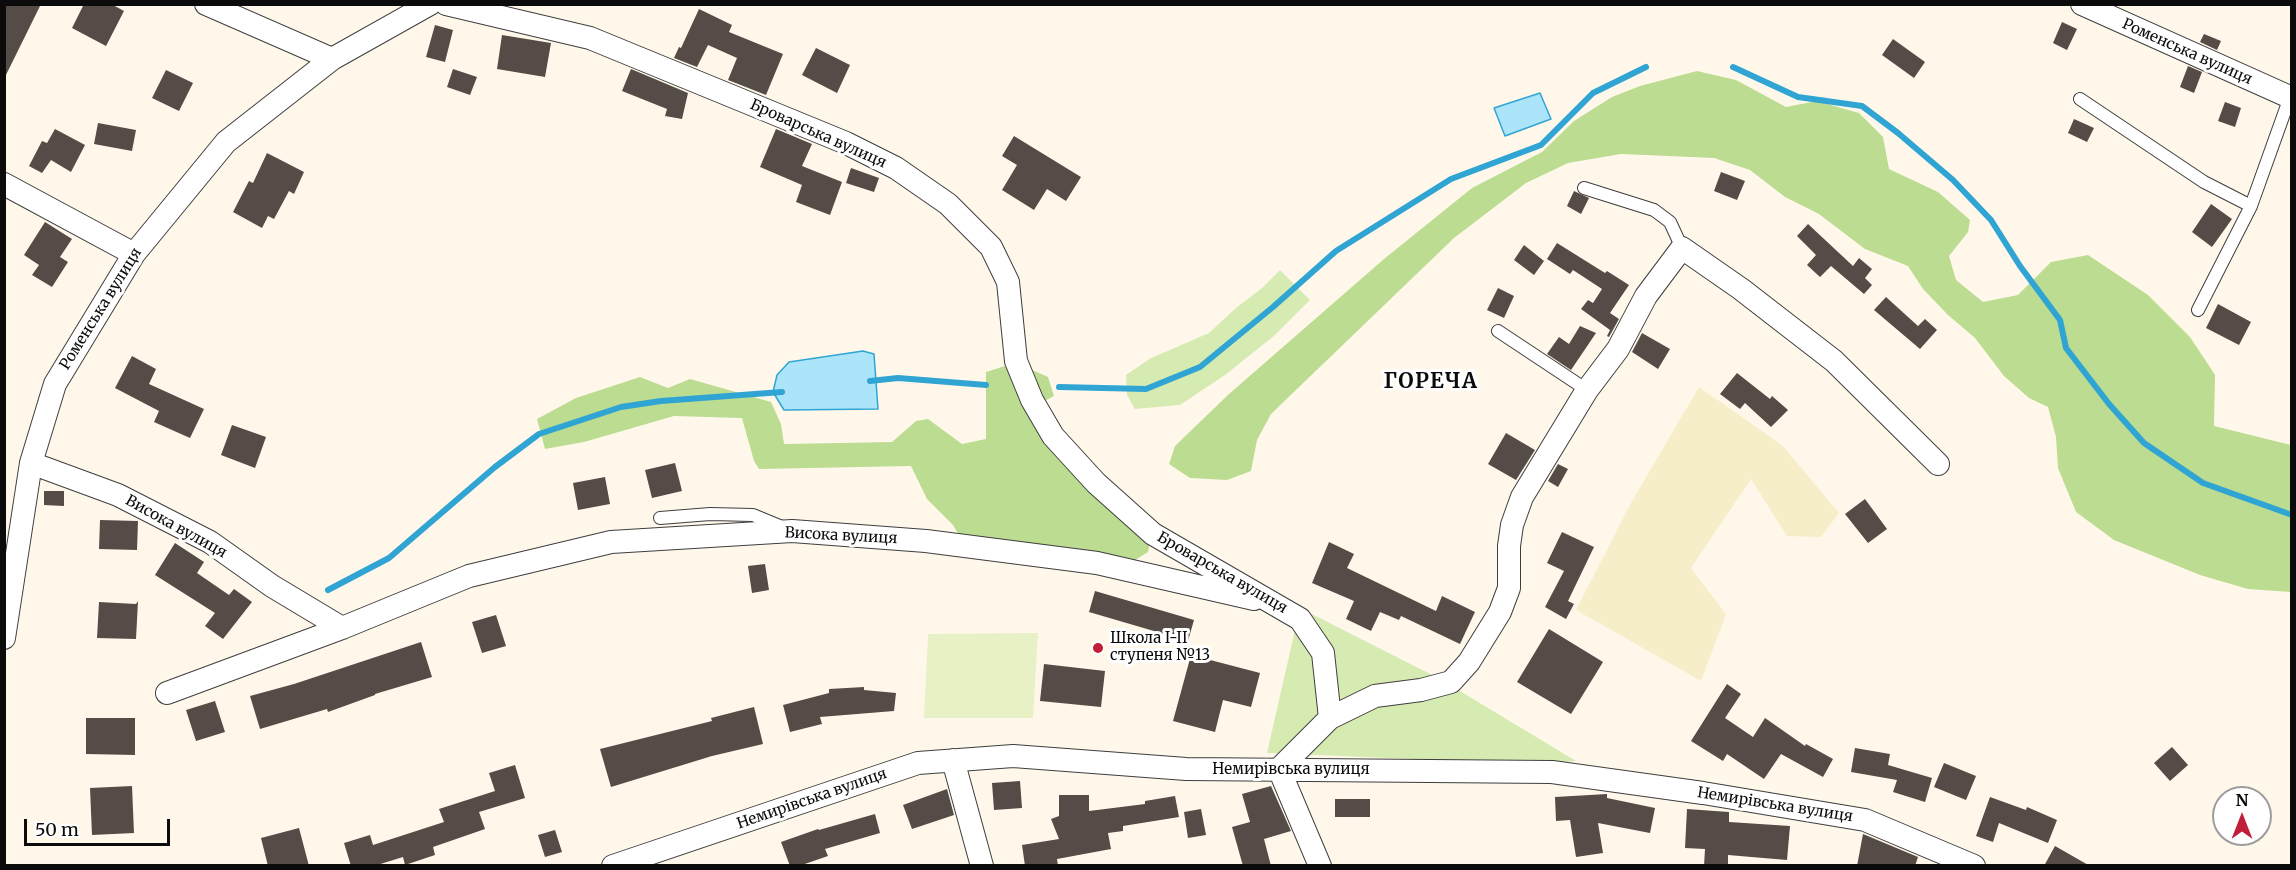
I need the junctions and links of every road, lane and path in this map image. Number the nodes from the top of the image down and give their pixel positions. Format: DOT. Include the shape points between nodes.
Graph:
graph roads {
  1 [pos="206,4"];
  2 [pos="430,4"];
  3 [pos="446,4"];
  4 [pos="2082,4"];
  5 [pos="332,59"];
  6 [pos="2291,98"];
  7 [pos="2080,99"];
  8 [pos="4,184"];
  9 [pos="1584,188"];
  10 [pos="2250,206"];
  11 [pos="1682,248"];
  12 [pos="134,254"];
  13 [pos="2198,310"];
  14 [pos="1498,331"];
  15 [pos="1587,390"];
  16 [pos="31,463"];
  17 [pos="1938,464"];
  18 [pos="660,518"];
  19 [pos="792,531"];
  20 [pos="1276,604"];
  21 [pos="342,627"];
  22 [pos="4,638"];
  23 [pos="167,693"];
  24 [pos="1330,718"];
  25 [pos="953,760"];
  26 [pos="1280,769"];
  27 [pos="613,866"];
  28 [pos="982,866"];
  29 [pos="1320,866"];
  30 [pos="1974,866"];
  1 -- 5 [label="street"];
  2 -- 5 [label="street, Роменська вулиця"];
  3 -- 20 [label="street, Броварська вулиця" via="590,38 846,143 896,168 948,204 991,247 1008,282 1016,361 1053,436 1096,483 1153,534"];
  4 -- 6 [label="street, Роменська вулиця"];
  5 -- 12 [label="street, Роменська вулиця" via="226,142"];
  6 -- 10 [label="lane"];
  7 -- 10 [label="lane" via="2204,182"];
  8 -- 12 [label="street"];
  9 -- 11 [label="lane" via="1654,210 1670,222"];
  10 -- 13 [label="lane"];
  11 -- 15 [label="street" via="1646,296 1618,349"];
  11 -- 17 [label="street" via="1834,361"];
  12 -- 16 [label="street, Роменська вулиця" via="55,384"];
  14 -- 15 [label="lane"];
  15 -- 24 [label="street" via="1522,497 1509,546 1509,588 1500,612 1469,662 1451,682 1375,696"];
  16 -- 21 [label="street, Висока вулиця" via="118,495 210,542 272,586"];
  16 -- 22 [label="street, Роменська вулиця"];
  18 -- 19 [label="lane" via="753,514"];
  19 -- 20 [label="street, Висока вулиця" via="926,541 1097,563"];
  19 -- 21 [label="street, Висока вулиця" via="611,542 469,576"];
  20 -- 24 [label="street, Броварська вулиця" via="1300,619 1323,653"];
  21 -- 23 [label="street, Висока вулиця"];
  24 -- 26 [label="street"];
  25 -- 26 [label="street, Немирівська вулиця" via="1013,756 1186,769"];
  25 -- 27 [label="street, Немирівська вулиця" via="918,763"];
  25 -- 28 [label="street"];
  26 -- 29 [label="street"];
  26 -- 30 [label="street, Немирівська вулиця" via="1552,772 1703,793 1865,819"];
}
